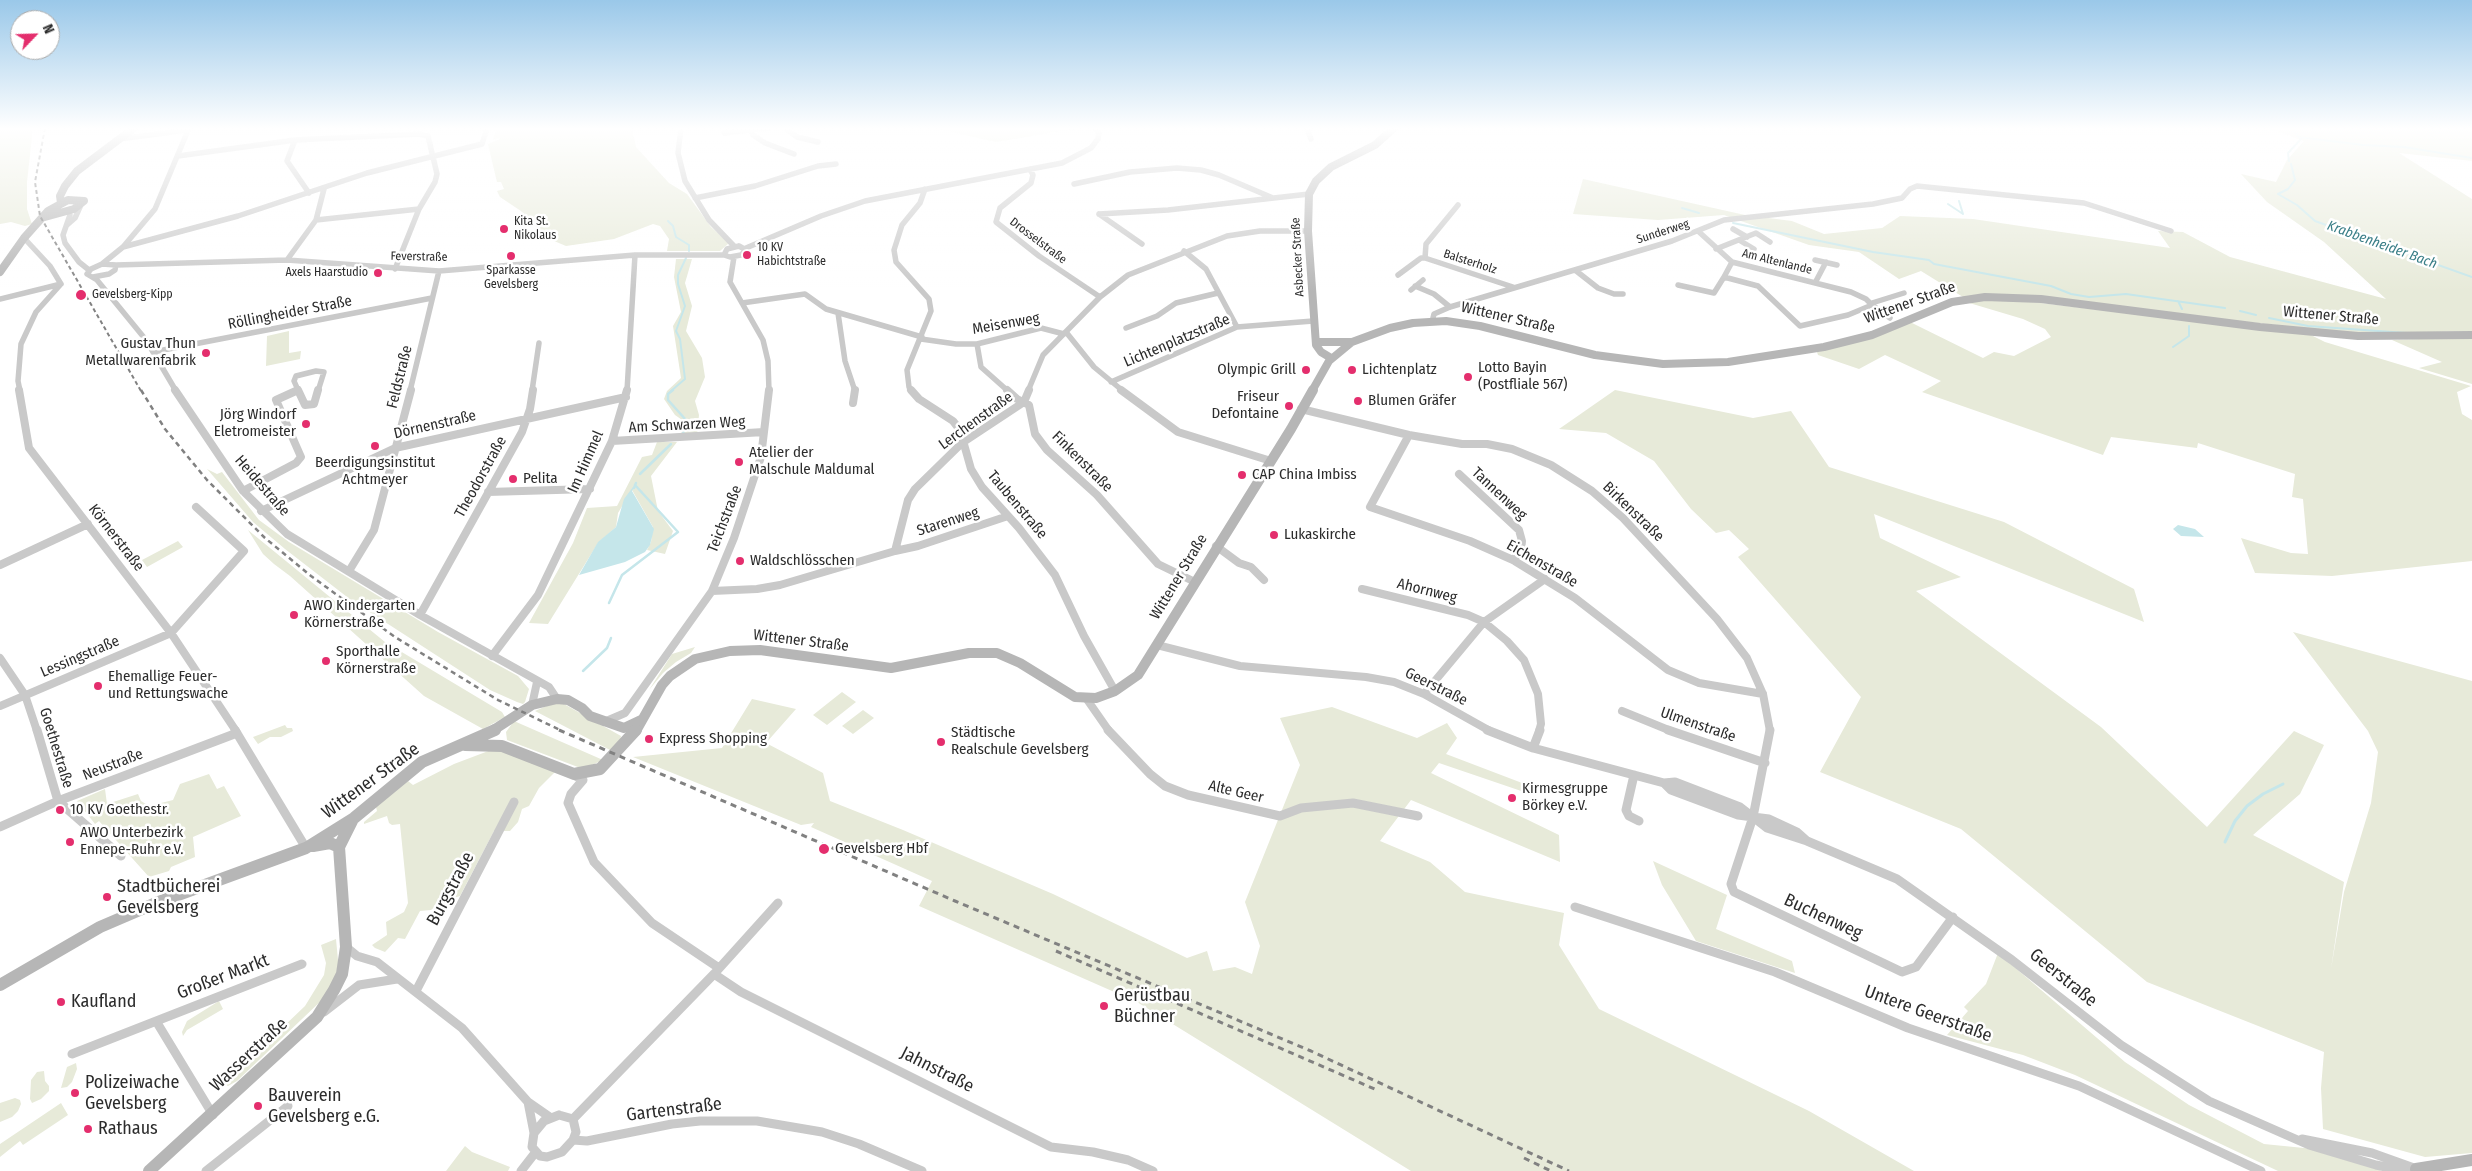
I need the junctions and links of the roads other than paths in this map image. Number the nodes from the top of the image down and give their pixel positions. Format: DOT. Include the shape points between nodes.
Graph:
graph roads {
  1 [pos="69,183"];
  2 [pos="167,183"];
  3 [pos="302,183"];
  4 [pos="341,183"];
  5 [pos="435,183"];
  6 [pos="688,183"];
  7 [pos="766,183"];
  8 [pos="962,183"];
  9 [pos="1031,183"];
  10 [pos="1080,183"];
  11 [pos="1236,183"];
  12 [pos="1315,183"];
  13 [pos="1074,184"];
  14 [pos="324,189"];
  15 [pos="63,190"];
  16 [pos="925,190"];
  17 [pos="309,193"];
  18 [pos="1309,194"];
  19 [pos="695,198"];
  20 [pos="1273,198"];
  21 [pos="71,200"];
  22 [pos="1458,205"];
  23 [pos="59,207"];
  24 [pos="80,207"];
  25 [pos="419,209"];
  26 [pos="68,211"];
  27 [pos="316,220"];
  28 [pos="64,228"];
  29 [pos="1733,229"];
  30 [pos="1698,231"];
  31 [pos="2171,231"];
  32 [pos="1308,232"];
  33 [pos="1747,237"];
  34 [pos="24,238"];
  35 [pos="1738,240"];
  36 [pos="1770,242"];
  37 [pos="1142,244"];
  38 [pos="734,246"];
  39 [pos="123,247"];
  40 [pos="746,248"];
  41 [pos="1716,249"];
  42 [pos="1754,249"];
  43 [pos="1184,251"];
  44 [pos="635,255"];
  45 [pos="724,255"];
  46 [pos="111,257"];
  47 [pos="734,257"];
  48 [pos="1425,258"];
  49 [pos="287,260"];
  50 [pos="1815,260"];
  51 [pos="79,262"];
  52 [pos="1732,262"];
  53 [pos="1826,262"];
  54 [pos="100,265"];
  55 [pos="1837,265"];
  56 [pos="113,269"];
  57 [pos="395,269"];
  58 [pos="89,270"];
  59 [pos="1575,270"];
  60 [pos="438,271"];
  61 [pos="0,272"];
  62 [pos="1398,275"];
  63 [pos="93,277"];
  64 [pos="1724,277"];
  65 [pos="1423,280"];
  66 [pos="1816,283"];
  67 [pos="61,284"];
  68 [pos="1678,285"];
  69 [pos="1513,287"];
  70 [pos="104,289"];
  71 [pos="1218,293"];
  72 [pos="1904,293"];
  73 [pos="1623,294"];
  74 [pos="1100,297"];
  75 [pos="432,298"];
  76 [pos="0,299"];
  77 [pos="742,303"];
  78 [pos="1872,304"];
  79 [pos="1450,306"];
  80 [pos="838,313"];
  81 [pos="1890,318"];
  82 [pos="1313,321"];
  83 [pos="1432,322"];
  84 [pos="1237,327"];
  85 [pos="1126,328"];
  86 [pos="1065,333"];
  87 [pos="2472,335"];
  88 [pos="922,338"];
  89 [pos="1318,341"];
  90 [pos="540,342"];
  91 [pos="1352,342"];
  92 [pos="977,344"];
  93 [pos="153,352"];
  94 [pos="1334,356"];
  95 [pos="1111,382"];
  96 [pos="298,390"];
  97 [pos="626,397"];
  98 [pos="1024,402"];
  99 [pos="853,403"];
  100 [pos="1301,409"];
  101 [pos="527,419"];
  102 [pos="764,432"];
  103 [pos="1409,435"];
  104 [pos="612,441"];
  105 [pos="962,443"];
  106 [pos="395,448"];
  107 [pos="1271,461"];
  108 [pos="1459,474"];
  109 [pos="590,489"];
  110 [pos="243,491"];
  111 [pos="488,492"];
  112 [pos="196,507"];
  113 [pos="261,511"];
  114 [pos="1008,516"];
  115 [pos="88,524"];
  116 [pos="1216,546"];
  117 [pos="895,551"];
  118 [pos="1513,560"];
  119 [pos="0,565"];
  120 [pos="349,571"];
  121 [pos="1545,579"];
  122 [pos="1264,580"];
  123 [pos="1195,582"];
  124 [pos="1362,589"];
  125 [pos="712,591"];
  126 [pos="420,615"];
  127 [pos="1484,622"];
  128 [pos="172,633"];
  129 [pos="1157,645"];
  130 [pos="492,656"];
  131 [pos="0,658"];
  132 [pos="537,682"];
  133 [pos="1116,692"];
  134 [pos="1424,694"];
  135 [pos="1763,694"];
  136 [pos="25,695"];
  137 [pos="1086,698"];
  138 [pos="557,699"];
  139 [pos="532,705"];
  140 [pos="0,706"];
  141 [pos="1622,711"];
  142 [pos="625,713"];
  143 [pos="641,719"];
  144 [pos="509,722"];
  145 [pos="604,722"];
  146 [pos="624,728"];
  147 [pos="237,733"];
  148 [pos="465,745"];
  149 [pos="502,746"];
  150 [pos="1533,748"];
  151 [pos="620,749"];
  152 [pos="1765,763"];
  153 [pos="1634,774"];
  154 [pos="578,777"];
  155 [pos="58,801"];
  156 [pos="514,802"];
  157 [pos="1418,816"];
  158 [pos="1753,817"];
  159 [pos="354,818"];
  160 [pos="1639,820"];
  161 [pos="0,828"];
  162 [pos="339,846"];
  163 [pos="306,848"];
  164 [pos="121,856"];
  165 [pos="778,903"];
  166 [pos="1575,907"];
  167 [pos="1953,917"];
  168 [pos="346,947"];
  169 [pos="302,964"];
  170 [pos="716,971"];
  171 [pos="397,979"];
  172 [pos="0,985"];
  173 [pos="416,990"];
  174 [pos="317,1017"];
  175 [pos="156,1021"];
  176 [pos="72,1054"];
  177 [pos="528,1102"];
  178 [pos="288,1106"];
  179 [pos="213,1115"];
  180 [pos="551,1118"];
  181 [pos="573,1120"];
  182 [pos="534,1133"];
  183 [pos="573,1140"];
  184 [pos="535,1153"];
  185 [pos="2472,1160"];
  186 [pos="2420,1170"];
  187 [pos="149,1171"];
  188 [pos="206,1171"];
  189 [pos="521,1171"];
  190 [pos="922,1171"];
  191 [pos="1153,1171"];
  192 [pos="2261,1171"];
  1 -- 15 [label="main road"];
  2 -- 39 [label="street" via="155,210"];
  3 -- 17 [label="street"];
  4 -- 14 [label="street"];
  5 -- 25 [label="street"];
  6 -- 19 [label="street"];
  7 -- 19 [label="street"];
  8 -- 16 [label="street"];
  9 -- 74 [label="street, Drosselstraße" via="1000,208 996,222"];
  10 -- 13 [label="street"];
  11 -- 20 [label="street"];
  12 -- 18 [label="main road"];
  14 -- 17 [label="street"];
  14 -- 27 [label="street"];
  15 -- 21 [label="main road"];
  15 -- 23 [label="main road"];
  16 -- 40 [label="street" via="836,210"];
  16 -- 88 [label="street, Taubenstraße" via="920,203 902,225 894,250 896,262 929,299 931,311"];
  17 -- 39 [label="street"];
  18 -- 20 [label="street"];
  18 -- 32 [label="main road, Asbecker Straße"];
  19 -- 38 [label="street" via="709,220"];
  20 -- 37 [label="street" via="1099,214"];
  21 -- 23 [label="main road"];
  21 -- 24 [label="main road" via="84,200"];
  22 -- 48 [label="street, Balsterholz" via="1426,244"];
  23 -- 26 [label="main road"];
  23 -- 34 [label="main road" via="44,216"];
  24 -- 26 [label="main road"];
  24 -- 28 [label="street" via="75,218"];
  25 -- 27 [label="street"];
  25 -- 57 [label="street"];
  26 -- 28 [label="street, Heidestraße" via="70,214"];
  27 -- 49 [label="street"];
  28 -- 51 [label="street, Heidestraße" via="65,243"];
  29 -- 33 [label="street, Am Altenlande"];
  30 -- 31 [label="street, Sunderweg" via="1734,217 1797,213 1893,200 1906,196 1910,188 1928,186 2084,203"];
  30 -- 41 [label="street, Am Altenlande"];
  30 -- 59 [label="street, Sunderweg"];
  32 -- 43 [label="street, Lerchenstraße" via="1260,231 1227,236"];
  32 -- 82 [label="main road, Asbecker Straße"];
  33 -- 35 [label="street, Am Altenlande"];
  33 -- 36 [label="street, Am Altenlande" via="1756,233"];
  34 -- 61 [label="main road"];
  34 -- 67 [label="street" via="50,266"];
  35 -- 41 [label="street, Am Altenlande"];
  35 -- 42 [label="street, Am Altenlande"];
  38 -- 40 [label="street"];
  38 -- 45 [label="street" via="724,250"];
  39 -- 46 [label="street"];
  40 -- 47 [label="street" via="744,254"];
  41 -- 52 [label="street, Am Altenlande"];
  43 -- 71 [label="street" via="1206,269"];
  43 -- 74 [label="street, Lerchenstraße" via="1128,275"];
  44 -- 45 [label="street, Feverstraße"];
  44 -- 60 [label="street, Feverstraße"];
  44 -- 97 [label="street, Im Himmel"];
  45 -- 47 [label="street, Feverstraße"];
  46 -- 54 [label="street"];
  46 -- 56 [label="street"];
  47 -- 77 [label="street, Teichstraße" via="730,282"];
  48 -- 62 [label="street"];
  48 -- 69 [label="street, Balsterholz"];
  49 -- 56 [label="street, Feverstraße" via="143,263"];
  49 -- 57 [label="street, Feverstraße"];
  50 -- 53 [label="street, Am Altenlande"];
  51 -- 54 [label="street"];
  51 -- 58 [label="street, Heidestraße"];
  52 -- 64 [label="street, Am Altenlande"];
  52 -- 66 [label="street, Am Altenlande"];
  53 -- 55 [label="street, Am Altenlande"];
  53 -- 66 [label="street, Am Altenlande"];
  54 -- 56 [label="street"];
  54 -- 58 [label="street"];
  56 -- 63 [label="street"];
  56 -- 70 [label="street" via="105,280"];
  57 -- 60 [label="street, Feverstraße"];
  58 -- 63 [label="street, Heidestraße" via="87,276"];
  59 -- 69 [label="street, Sunderweg"];
  59 -- 73 [label="street" via="1606,292"];
  60 -- 75 [label="street, Feldstraße"];
  63 -- 70 [label="street, Heidestraße"];
  64 -- 68 [label="street, Am Altenlande" via="1714,293"];
  64 -- 78 [label="street, Am Altenlande" via="1758,286 1800,326 1848,315"];
  65 -- 79 [label="street" via="1413,288 1434,294"];
  66 -- 78 [label="street, Am Altenlande" via="1851,292"];
  67 -- 76 [label="street"];
  67 -- 115 [label="street, Körnerstraße" via="36,312 21,344 18,380 29,448"];
  69 -- 79 [label="street, Sunderweg"];
  70 -- 93 [label="street, Heidestraße"];
  71 -- 84 [label="street"];
  71 -- 85 [label="street" via="1176,302 1157,316"];
  72 -- 78 [label="street, Am Altenlande"];
  74 -- 86 [label="street, Lerchenstraße"];
  75 -- 93 [label="street, Röllingheider Straße"];
  75 -- 106 [label="street, Feldstraße"];
  77 -- 80 [label="street, Meisenweg" via="800,293"];
  77 -- 102 [label="street, Teichstraße" via="763,340 768,361 770,380"];
  78 -- 81 [label="street, Am Altenlande"];
  79 -- 83 [label="street, Sunderweg" via="1434,314"];
  80 -- 88 [label="street, Meisenweg"];
  80 -- 99 [label="street" via="845,361 856,393"];
  82 -- 84 [label="street, Lichtenplatzstraße"];
  82 -- 89 [label="main road, Asbecker Straße"];
  83 -- 87 [label="main road, Wittener Straße" via="1480,326 1596,355 1663,364 1728,362 1824,347 1872,335 1952,302 1985,297 2041,298 2260,327 2358,336"];
  83 -- 91 [label="main road, Wittener Straße" via="1390,328"];
  84 -- 95 [label="street, Lichtenplatzstraße"];
  86 -- 92 [label="street, Meisenweg" via="1032,329"];
  86 -- 95 [label="street"];
  86 -- 98 [label="street, Lerchenstraße" via="1043,355"];
  88 -- 92 [label="street, Meisenweg"];
  88 -- 105 [label="street, Taubenstraße" via="907,370 909,387 919,399 953,421 960,430"];
  89 -- 91 [label="main road"];
  89 -- 94 [label="main road, Asbecker Straße" via="1316,345 1321,352"];
  90 -- 101 [label="street, Theodorstraße"];
  91 -- 94 [label="main road, Wittener Straße"];
  92 -- 98 [label="street" via="981,367"];
  93 -- 110 [label="street, Heidestraße" via="210,445"];
  94 -- 100 [label="main road, Wittener Straße"];
  95 -- 107 [label="street" via="1178,432"];
  96 -- 96 [label="street" via="305,405 314,404 323,371 296,376 294,381"];
  96 -- 110 [label="street" via="275,401 301,457 296,464"];
  97 -- 101 [label="street, Dörnenstraße"];
  97 -- 104 [label="street, Im Himmel"];
  98 -- 105 [label="street, Lerchenstraße"];
  98 -- 123 [label="street, Finkenstraße" via="1029,405 1036,434 1047,450 1097,495 1158,564"];
  100 -- 103 [label="street, Birkenstraße"];
  100 -- 107 [label="main road, Wittener Straße"];
  101 -- 106 [label="street, Dörnenstraße"];
  101 -- 111 [label="street, Theodorstraße"];
  102 -- 104 [label="street, Am Schwarzen Weg"];
  102 -- 125 [label="street, Teichstraße" via="753,483"];
  103 -- 118 [label="street, Eichenstraße" via="1370,507 1470,541"];
  103 -- 135 [label="street, Birkenstraße" via="1512,449 1551,465 1592,491 1623,518 1717,619 1748,658"];
  104 -- 109 [label="street, Im Himmel"];
  105 -- 114 [label="street, Taubenstraße" via="971,470"];
  105 -- 117 [label="street, Lerchenstraße" via="908,500"];
  106 -- 113 [label="street, Dörnenstraße"];
  106 -- 120 [label="street, Feldstraße" via="374,530"];
  107 -- 116 [label="main road, Wittener Straße"];
  108 -- 118 [label="street, Tannenweg" via="1519,530 1521,551"];
  109 -- 111 [label="street"];
  109 -- 130 [label="street, Im Himmel" via="538,595"];
  110 -- 113 [label="street, Heidestraße"];
  111 -- 126 [label="street, Theodorstraße"];
  112 -- 128 [label="street" via="244,551"];
  113 -- 120 [label="street, Heidestraße" via="287,534"];
  114 -- 117 [label="street, Starenweg"];
  114 -- 133 [label="street, Taubenstraße" via="1055,575"];
  115 -- 119 [label="street"];
  115 -- 128 [label="street, Körnerstraße"];
  116 -- 122 [label="street" via="1239,564 1251,567"];
  116 -- 123 [label="main road, Wittener Straße"];
  117 -- 125 [label="street" via="780,585 757,590"];
  118 -- 121 [label="street, Eichenstraße"];
  120 -- 126 [label="street, Heidestraße"];
  121 -- 127 [label="street"];
  121 -- 135 [label="street, Eichenstraße" via="1575,598 1668,670 1699,683"];
  123 -- 129 [label="main road, Wittener Straße"];
  124 -- 127 [label="street, Ahornweg" via="1444,608"];
  125 -- 142 [label="street, Teichstraße"];
  126 -- 130 [label="street, Heidestraße"];
  127 -- 134 [label="street"];
  127 -- 150 [label="street" via="1516,650 1536,686 1541,724"];
  128 -- 136 [label="street, Lessingstraße"];
  128 -- 147 [label="street, Körnerstraße"];
  129 -- 133 [label="main road, Wittener Straße" via="1138,675"];
  129 -- 134 [label="street, Geerstraße" via="1240,666 1382,679"];
  130 -- 132 [label="street, Heidestraße"];
  131 -- 136 [label="street, Goethestraße"];
  132 -- 138 [label="street, Heidestraße" via="549,687"];
  132 -- 139 [label="street"];
  133 -- 137 [label="main road, Wittener Straße"];
  134 -- 150 [label="street, Geerstraße" via="1485,729"];
  135 -- 152 [label="street, Birkenstraße" via="1770,730"];
  136 -- 140 [label="street, Lessingstraße"];
  136 -- 155 [label="street, Goethestraße"];
  137 -- 143 [label="main road, Wittener Straße" via="1066,693 1020,663 997,653 969,653 891,668 768,651 730,651 704,656 678,669 662,685"];
  137 -- 157 [label="street, Alte Geer" via="1104,724 1150,774 1164,786 1188,795 1280,816 1301,808 1353,803"];
  138 -- 139 [label="main road, Wittener Straße"];
  138 -- 145 [label="main road" via="574,703"];
  139 -- 144 [label="main road, Wittener Straße"];
  141 -- 152 [label="street, Ulmenstraße"];
  142 -- 145 [label="street"];
  142 -- 146 [label="street"];
  143 -- 146 [label="main road"];
  143 -- 151 [label="main road, Wittener Straße" via="634,734"];
  144 -- 148 [label="main road, Wittener Straße"];
  144 -- 149 [label="main road" via="499,735"];
  145 -- 146 [label="main road"];
  146 -- 151 [label="main road" via="626,736"];
  147 -- 155 [label="street, Neustraße"];
  147 -- 163 [label="street, Körnerstraße"];
  148 -- 149 [label="main road, Wittener Straße"];
  148 -- 159 [label="main road, Wittener Straße" via="448,749 422,762"];
  149 -- 154 [label="main road, Wittener Straße"];
  150 -- 153 [label="street, Geerstraße"];
  151 -- 154 [label="main road, Wittener Straße" via="600,769"];
  152 -- 158 [label="street, Birkenstraße"];
  153 -- 158 [label="street, Geerstraße" via="1664,783 1675,782 1740,807"];
  153 -- 160 [label="street" via="1626,810 1629,816"];
  154 -- 170 [label="street, Jahnstraße" via="568,803 594,862 652,924"];
  155 -- 161 [label="street, Neustraße"];
  155 -- 164 [label="street, Goethestraße"];
  156 -- 173 [label="street, Burgstraße"];
  158 -- 167 [label="street, Geerstraße" via="1768,828 1897,879"];
  158 -- 167 [label="street, Buchenweg" via="1731,884 1737,894 1902,972 1916,967"];
  159 -- 162 [label="main road"];
  159 -- 163 [label="main road, Wittener Straße"];
  162 -- 163 [label="main road" via="330,843"];
  162 -- 168 [label="main road"];
  163 -- 172 [label="main road, Wittener Straße" via="100,927"];
  165 -- 170 [label="street"];
  166 -- 192 [label="street, Untere Geerstraße" via="1775,972 1908,1028 2079,1086"];
  167 -- 186 [label="street, Geerstraße" via="2121,1046 2209,1101 2309,1145 2376,1165"];
  168 -- 171 [label="street" via="357,956 377,962"];
  168 -- 174 [label="main road, Wasserstraße" via="342,974"];
  169 -- 175 [label="street, Großer Markt"];
  170 -- 181 [label="street"];
  170 -- 191 [label="street, Jahnstraße" via="748,995 1051,1147 1128,1160"];
  171 -- 173 [label="street"];
  171 -- 174 [label="street" via="359,985"];
  173 -- 177 [label="street" via="462,1028"];
  174 -- 179 [label="main road, Wasserstraße"];
  175 -- 176 [label="street, Großer Markt"];
  175 -- 179 [label="street"];
  177 -- 180 [label="street"];
  177 -- 182 [label="street"];
  178 -- 188 [label="street"];
  179 -- 187 [label="main road, Wasserstraße"];
  180 -- 181 [label="street" via="559,1115"];
  180 -- 182 [label="street"];
  181 -- 183 [label="street" via="576,1132"];
  182 -- 184 [label="street"];
  183 -- 184 [label="street" via="555,1156"];
  183 -- 190 [label="street, Gartenstraße" via="691,1122 757,1121 822,1132"];
  184 -- 189 [label="street"];
  185 -- 186 [label="main road"];
}
